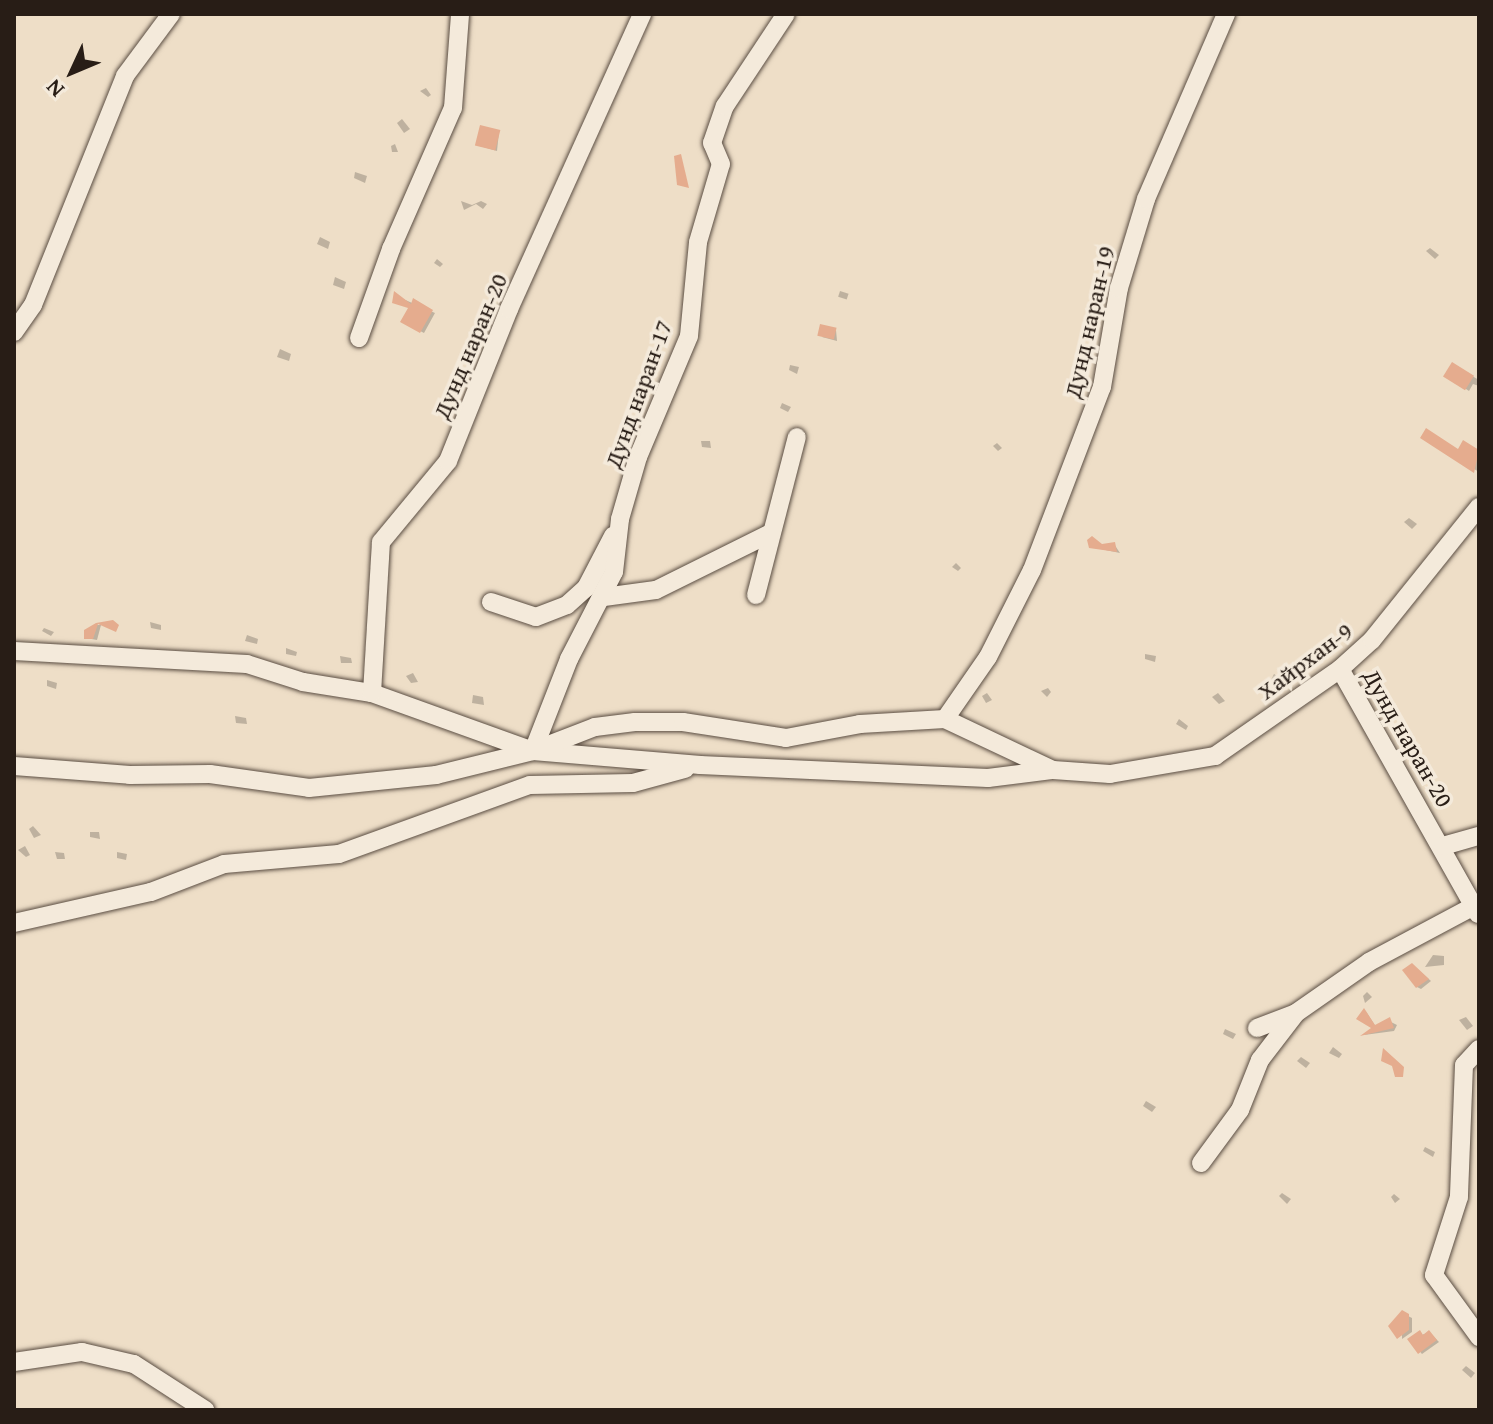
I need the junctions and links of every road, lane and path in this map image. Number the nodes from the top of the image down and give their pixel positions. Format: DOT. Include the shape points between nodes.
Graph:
graph roads {
  1 [pos="171,14"];
  2 [pos="460,14"];
  3 [pos="642,14"];
  4 [pos="786,14"];
  5 [pos="1226,14"];
  6 [pos="14,332"];
  7 [pos="359,338"];
  8 [pos="797,437"];
  9 [pos="1479,507"];
  10 [pos="620,519"];
  11 [pos="771,533"];
  12 [pos="756,595"];
  13 [pos="604,597"];
  14 [pos="491,602"];
  15 [pos="14,651"];
  16 [pos="1340,669"];
  17 [pos="372,693"];
  18 [pos="945,719"];
  19 [pos="533,751"];
  20 [pos="700,765"];
  21 [pos="14,766"];
  22 [pos="1053,770"];
  23 [pos="1479,836"];
  24 [pos="1443,846"];
  25 [pos="1476,911"];
  26 [pos="14,923"];
  27 [pos="1296,1013"];
  28 [pos="1257,1028"];
  29 [pos="1479,1049"];
  30 [pos="1201,1163"];
  31 [pos="1479,1337"];
  32 [pos="14,1362"];
  33 [pos="205,1410"];
  1 -- 6 [label="street" via="125,76 33,305"];
  2 -- 7 [label="street" via="453,108 391,249"];
  3 -- 17 [label="street, Дунд наран-20" via="509,309 448,461 381,542"];
  4 -- 10 [label="street, Дунд наран-17" via="725,106 712,143 721,164 701,227 689,336 638,457"];
  5 -- 18 [label="street, Дунд наран-19" via="1146,199 1119,288 1102,387 1038,556 988,657"];
  8 -- 11 [label="street"];
  9 -- 16 [label="street, Хайрхан-9" via="1372,640"];
  10 -- 13 [label="street, Дунд наран-17" via="614,572"];
  10 -- 14 [label="street" via="586,588 567,605 536,617"];
  11 -- 12 [label="street"];
  11 -- 13 [label="street" via="656,590"];
  13 -- 19 [label="street, Дунд наран-17" via="569,659"];
  15 -- 17 [label="street" via="247,664 303,682"];
  16 -- 22 [label="street, Хайрхан-9" via="1215,756 1110,774"];
  16 -- 24 [label="street, Дунд наран-20"];
  17 -- 19 [label="street"];
  18 -- 19 [label="street" via="860,724 786,738 683,722 635,722 595,727"];
  18 -- 22 [label="street"];
  19 -- 20 [label="street"];
  19 -- 21 [label="street" via="436,775 309,788 210,774 130,775"];
  20 -- 22 [label="street" via="988,778"];
  20 -- 26 [label="street" via="633,783 530,785 339,854 224,864 151,892"];
  23 -- 24 [label="street"];
  24 -- 25 [label="street, Дунд наран-20"];
  25 -- 27 [label="street" via="1369,962"];
  27 -- 28 [label="street"];
  27 -- 30 [label="street" via="1260,1060 1240,1110"];
  29 -- 31 [label="street" via="1464,1065 1459,1197 1434,1275"];
  32 -- 33 [label="street" via="82,1352 134,1364"];
}
